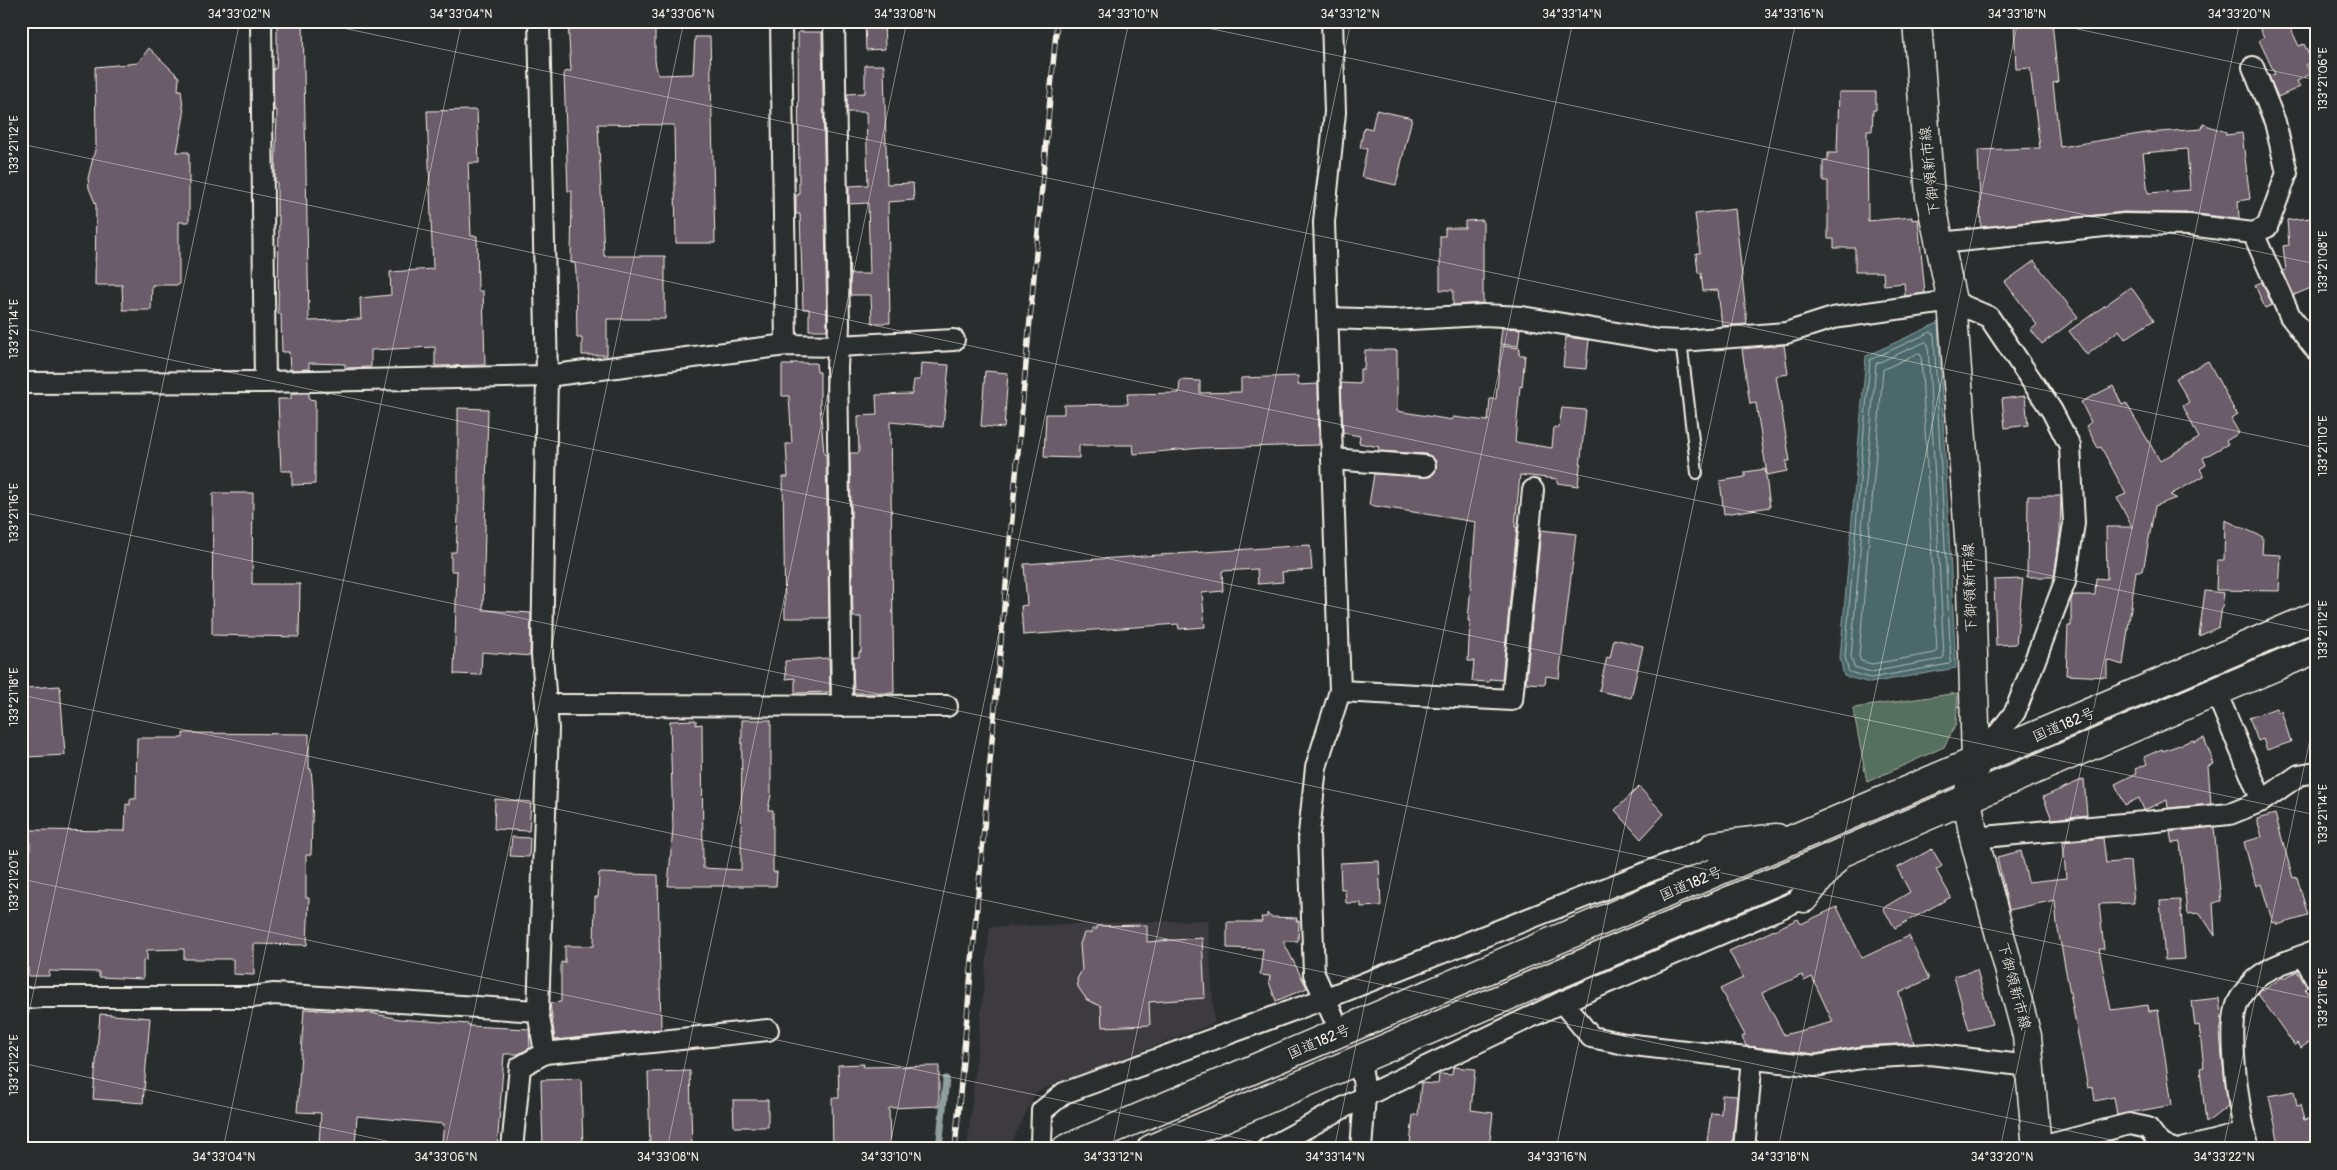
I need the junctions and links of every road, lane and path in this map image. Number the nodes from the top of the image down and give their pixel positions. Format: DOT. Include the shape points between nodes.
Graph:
graph roads {
  1 [pos="261,21"];
  2 [pos="538,21"];
  3 [pos="781,21"];
  4 [pos="834,21"];
  5 [pos="1332,21"];
  6 [pos="1917,21"];
  7 [pos="2253,67"];
  8 [pos="2253,233"];
  9 [pos="1940,243"];
  10 [pos="1952,301"];
  11 [pos="1328,318"];
  12 [pos="954,340"];
  13 [pos="1681,341"];
  14 [pos="786,345"];
  15 [pos="837,346"];
  16 [pos="2316,350"];
  17 [pos="547,376"];
  18 [pos="266,382"];
  19 [pos="21,383"];
  20 [pos="1332,459"];
  21 [pos="1425,466"];
  22 [pos="1697,474"];
  23 [pos="1533,490"];
  24 [pos="2316,616"];
  25 [pos="2316,649"];
  26 [pos="1340,690"];
  27 [pos="2216,692"];
  28 [pos="546,705"];
  29 [pos="842,706"];
  30 [pos="948,706"];
  31 [pos="1976,762"];
  32 [pos="2316,772"];
  33 [pos="1967,799"];
  34 [pos="2262,801"];
  35 [pos="1811,833"];
  36 [pos="1974,838"];
  37 [pos="1714,846"];
  38 [pos="1839,854"];
  39 [pos="1804,898"];
  40 [pos="2310,953"];
  41 [pos="2316,979"];
  42 [pos="21,999"];
  43 [pos="1562,1002"];
  44 [pos="1328,1008"];
  45 [pos="538,1011"];
  46 [pos="768,1030"];
  47 [pos="545,1053"];
  48 [pos="1752,1058"];
  49 [pos="2029,1066"];
  50 [pos="1362,1072"];
  51 [pos="1366,1096"];
  52 [pos="2246,1141"];
  53 [pos="1059,1148"];
  54 [pos="512,1149"];
  55 [pos="1150,1149"];
  56 [pos="1266,1149"];
  57 [pos="1361,1149"];
  58 [pos="1744,1149"];
  59 [pos="2037,1149"];
  60 [pos="2174,1149"];
  61 [pos="2182,1149"];
  1 -- 18 [label="street"];
  2 -- 17 [label="street"];
  3 -- 14 [label="street"];
  4 -- 15 [label="street"];
  5 -- 11 [label="street" via="1335,112 1324,222"];
  6 -- 9 [label="main road, 下御領新市線" via="1930,197"];
  7 -- 8 [label="street" via="2274,122 2287,173 2267,227"];
  8 -- 9 [label="street" via="2189,225 2124,224"];
  8 -- 16 [label="street" via="2290,316"];
  9 -- 10 [label="main road, 下御領新市線"];
  10 -- 13 [label="street" via="1833,318 1786,333"];
  10 -- 31 [label="main road, 下御領新市線" via="1970,550"];
  10 -- 31 [label="street" via="1989,317 2052,411 2070,446 2074,514 2065,582 2015,712"];
  11 -- 13 [label="street" via="1522,317"];
  11 -- 20 [label="street"];
  12 -- 15 [label="street"];
  13 -- 22 [label="lane"];
  14 -- 15 [label="street"];
  14 -- 17 [label="street"];
  15 -- 29 [label="street"];
  17 -- 18 [label="street"];
  17 -- 28 [label="street" via="542,655"];
  18 -- 19 [label="street"];
  20 -- 21 [label="street"];
  20 -- 26 [label="street"];
  23 -- 26 [label="street" via="1512,700"];
  24 -- 31 [label="main road, 国道182号"];
  25 -- 27 [label="main road, 国道182号"];
  26 -- 44 [label="street" via="1316,767 1309,834 1314,974"];
  27 -- 33 [label="main road, 国道182号"];
  27 -- 34 [label="street"];
  28 -- 29 [label="street"];
  28 -- 45 [label="street" via="548,729"];
  29 -- 30 [label="street"];
  31 -- 33 [label="main road, 下御領新市線"];
  31 -- 35 [label="main road, 国道182号"];
  32 -- 34 [label="street" via="2298,775"];
  33 -- 36 [label="main road, 下御領新市線"];
  33 -- 38 [label="main road, 国道182号"];
  34 -- 36 [label="street" via="2230,814"];
  35 -- 37 [label="main road"];
  35 -- 53 [label="main road, 国道182号"];
  36 -- 49 [label="main road, 下御領新市線" via="2027,1036"];
  37 -- 44 [label="street"];
  38 -- 39 [label="main road"];
  38 -- 55 [label="main road, 国道182号"];
  39 -- 43 [label="street"];
  40 -- 41 [label="street"];
  40 -- 52 [label="street" via="2274,968 2250,985 2237,1005 2233,1046"];
  42 -- 45 [label="street" via="41,996 252,997 274,994"];
  43 -- 48 [label="street" via="1592,1038"];
  43 -- 51 [label="street"];
  44 -- 53 [label="street" via="1064,1092 1042,1111 1041,1143"];
  45 -- 47 [label="street"];
  46 -- 47 [label="street"];
  47 -- 54 [label="street" via="520,1067"];
  48 -- 49 [label="street" via="1815,1066 1862,1058 1930,1054"];
  48 -- 58 [label="street"];
  49 -- 59 [label="main road, 下御領新市線"];
  50 -- 51 [label="street"];
  51 -- 56 [label="street"];
  51 -- 57 [label="street"];
  52 -- 61 [label="street"];
  59 -- 60 [label="street" via="2129,1124 2148,1128 2161,1145"];
}
